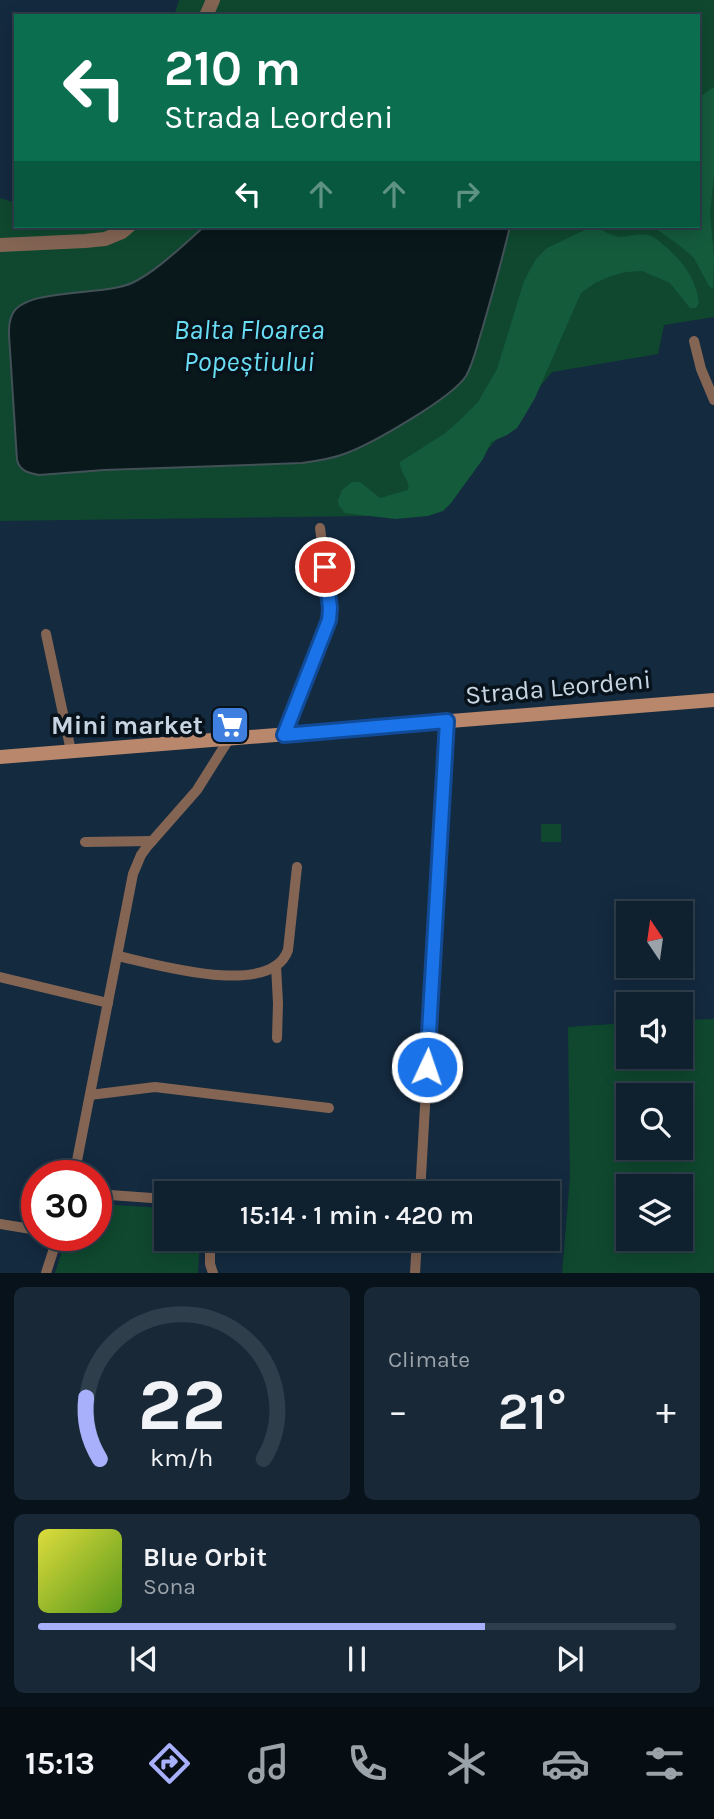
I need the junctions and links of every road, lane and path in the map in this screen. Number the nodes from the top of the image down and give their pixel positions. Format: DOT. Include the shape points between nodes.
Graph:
graph roads {
  1 [pos="127,228"];
  2 [pos="0,245"];
  3 [pos="694,341"];
  4 [pos="714,400"];
  5 [pos="320,528"];
  6 [pos="46,634"];
  7 [pos="714,700"];
  8 [pos="447,721"];
  9 [pos="284,735"];
  10 [pos="229,739"];
  11 [pos="71,751"];
  12 [pos="0,757"];
  13 [pos="152,841"];
  14 [pos="85,842"];
  15 [pos="298,867"];
  16 [pos="118,956"];
  17 [pos="276,966"];
  18 [pos="0,977"];
  19 [pos="108,1003"];
  20 [pos="276,1038"];
  21 [pos="90,1095"];
  22 [pos="329,1108"];
  23 [pos="77,1160"];
  24 [pos="421,1181"];
  25 [pos="112,1195"];
  26 [pos="154,1198"];
  27 [pos="0,1224"];
  28 [pos="21,1227"];
  29 [pos="53,1251"];
  30 [pos="210,1251"];
  31 [pos="416,1251"];
  32 [pos="46,1273"];
  33 [pos="212,1273"];
  34 [pos="415,1273"];
  1 -- 2 [label="street" via="85,242"];
  3 -- 4 [label="street"];
  5 -- 9 [label="street" via="329,620"];
  6 -- 11 [label="street"];
  7 -- 8 [label="main road, Strada Leordeni"];
  8 -- 9 [label="main road, Strada Leordeni"];
  8 -- 24 [label="street"];
  9 -- 10 [label="main road, Strada Leordeni"];
  10 -- 11 [label="main road, Strada Leordeni"];
  10 -- 13 [label="street" via="197,790"];
  11 -- 12 [label="main road, Strada Leordeni"];
  13 -- 14 [label="street"];
  13 -- 16 [label="street" via="133,874"];
  15 -- 17 [label="street" via="288,950"];
  16 -- 17 [label="street" via="227,976"];
  16 -- 19 [label="street"];
  17 -- 20 [label="street"];
  18 -- 19 [label="street"];
  19 -- 21 [label="street"];
  21 -- 22 [label="street" via="155,1087"];
  21 -- 23 [label="street"];
  25 -- 26 [label="street"];
  27 -- 28 [label="street"];
  29 -- 32 [label="street"];
  30 -- 33 [label="street"];
  31 -- 34 [label="street"];
}
